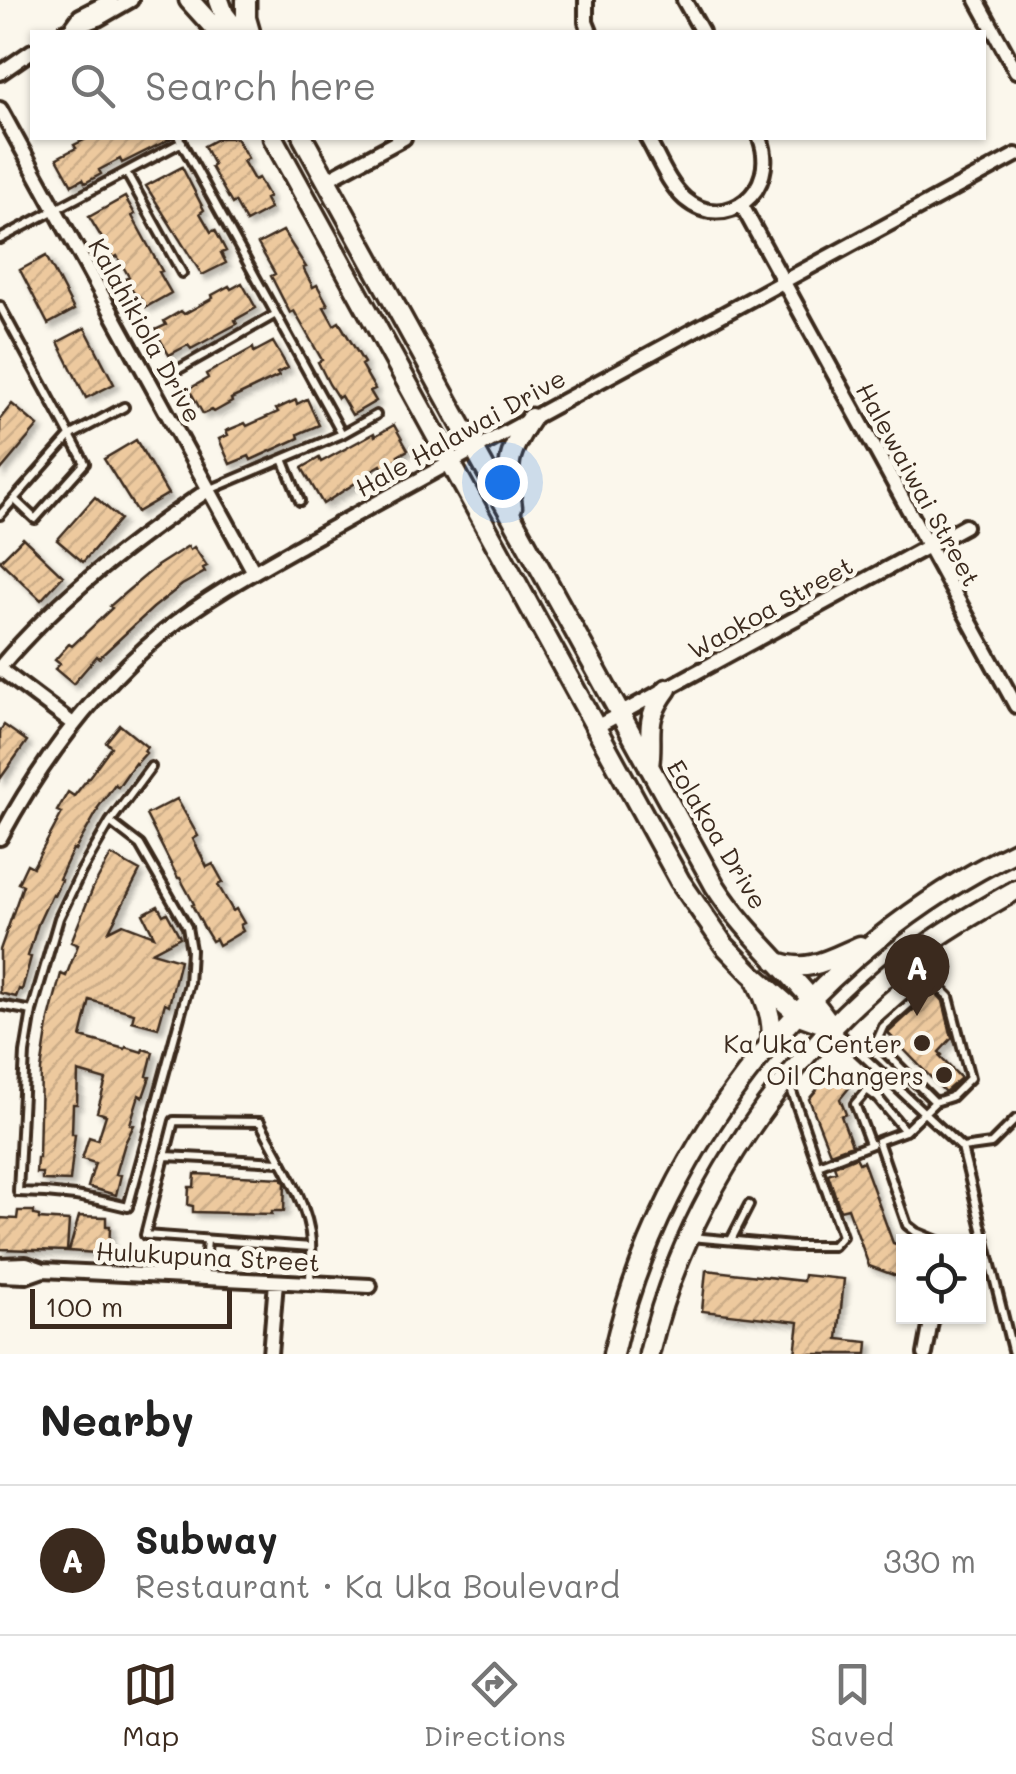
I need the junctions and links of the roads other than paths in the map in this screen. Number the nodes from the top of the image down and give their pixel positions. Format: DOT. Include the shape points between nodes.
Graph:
graph roads {
  1 [pos="111,0"];
  2 [pos="131,0"];
  3 [pos="189,0"];
  4 [pos="219,0"];
  5 [pos="246,0"];
  6 [pos="586,0"];
  7 [pos="684,0"];
  8 [pos="978,0"];
  9 [pos="67,30"];
  10 [pos="216,30"];
  11 [pos="236,30"];
  12 [pos="250,30"];
  13 [pos="589,30"];
  14 [pos="701,30"];
  15 [pos="30,51"];
  16 [pos="1016,71"];
  17 [pos="0,72"];
  18 [pos="0,110"];
  19 [pos="180,140"];
  20 [pos="273,140"];
  21 [pos="304,140"];
  22 [pos="400,140"];
  23 [pos="649,140"];
  24 [pos="761,140"];
  25 [pos="1016,155"];
  26 [pos="289,168"];
  27 [pos="126,172"];
  28 [pos="326,180"];
  29 [pos="741,204"];
  30 [pos="54,209"];
  31 [pos="318,221"];
  32 [pos="0,239"];
  33 [pos="182,273"];
  34 [pos="784,283"];
  35 [pos="0,306"];
  36 [pos="276,314"];
  37 [pos="180,368"];
  38 [pos="124,407"];
  39 [pos="376,415"];
  40 [pos="531,418"];
  41 [pos="342,434"];
  42 [pos="70,436"];
  43 [pos="474,450"];
  44 [pos="283,459"];
  45 [pos="450,462"];
  46 [pos="208,490"];
  47 [pos="14,500"];
  48 [pos="300,502"];
  49 [pos="0,515"];
  50 [pos="515,523"];
  51 [pos="965,526"];
  52 [pos="928,546"];
  53 [pos="254,572"];
  54 [pos="0,668"];
  55 [pos="666,689"];
  56 [pos="1016,706"];
  57 [pos="620,715"];
  58 [pos="73,724"];
  59 [pos="596,727"];
  60 [pos="151,766"];
  61 [pos="649,768"];
  62 [pos="110,822"];
  63 [pos="0,838"];
  64 [pos="1016,851"];
  65 [pos="1016,890"];
  66 [pos="883,936"];
  67 [pos="774,960"];
  68 [pos="752,973"];
  69 [pos="814,999"];
  70 [pos="0,1006"];
  71 [pos="32,1011"];
  72 [pos="799,1015"];
  73 [pos="832,1027"];
  74 [pos="876,1043"];
  75 [pos="771,1044"];
  76 [pos="863,1056"];
  77 [pos="788,1079"];
  78 [pos="935,1102"];
  79 [pos="924,1113"];
  80 [pos="1016,1120"];
  81 [pos="904,1131"];
  82 [pos="874,1143"];
  83 [pos="962,1148"];
  84 [pos="166,1156"];
  85 [pos="280,1162"];
  86 [pos="818,1164"];
  87 [pos="749,1205"];
  88 [pos="924,1234"];
  89 [pos="690,1236"];
  90 [pos="207,1240"];
  91 [pos="730,1240"];
  92 [pos="311,1247"];
  93 [pos="0,1264"];
  94 [pos="44,1270"];
  95 [pos="0,1275"];
  96 [pos="204,1278"];
  97 [pos="276,1282"];
  98 [pos="310,1284"];
  99 [pos="370,1286"];
  100 [pos="931,1324"];
  101 [pos="270,1354"];
  102 [pos="613,1354"];
  103 [pos="649,1354"];
  104 [pos="925,1354"];
  105 [pos="1013,1354"];
  1 -- 9 [label="street"];
  2 -- 9 [label="street"];
  3 -- 10 [label="street"];
  4 -- 11 [label="street"];
  5 -- 12 [label="street"];
  6 -- 13 [label="street"];
  7 -- 14 [label="street"];
  8 -- 16 [label="street"];
  15 -- 17 [label="street"];
  18 -- 30 [label="street, Kalahikiola Drive"];
  19 -- 27 [label="lane"];
  19 -- 36 [label="lane"];
  20 -- 26 [label="street, Eolakoa Drive"];
  21 -- 28 [label="street, Eolakoa Drive"];
  22 -- 28 [label="street"];
  23 -- 29 [label="street" via="674,186 695,206 722,210"];
  24 -- 29 [label="street" via="763,179"];
  25 -- 34 [label="street, Hale Halawai Drive"];
  26 -- 28 [label="street"];
  26 -- 31 [label="street, Eolakoa Drive"];
  27 -- 30 [label="lane"];
  27 -- 33 [label="lane"];
  28 -- 31 [label="street" via="317,199"];
  28 -- 43 [label="street, Eolakoa Drive"];
  29 -- 34 [label="street, Halewaiwai Street"];
  30 -- 32 [label="lane"];
  30 -- 46 [label="street, Kalahikiola Drive"];
  31 -- 45 [label="street, Eolakoa Drive"];
  34 -- 40 [label="street, Hale Halawai Drive"];
  34 -- 52 [label="street, Halewaiwai Street"];
  35 -- 42 [label="lane"];
  36 -- 37 [label="lane"];
  36 -- 41 [label="lane"];
  38 -- 42 [label="lane"];
  39 -- 41 [label="lane"];
  40 -- 43 [label="street, Hale Halawai Drive"];
  40 -- 50 [label="street" via="509,463"];
  41 -- 44 [label="lane"];
  42 -- 47 [label="lane"];
  42 -- 47 [label="lane" via="85,463 34,519"];
  43 -- 45 [label="street, Hale Halawai Drive"];
  43 -- 50 [label="street, Eolakoa Drive"];
  44 -- 46 [label="lane"];
  44 -- 48 [label="lane"];
  45 -- 53 [label="street, Hale Halawai Drive"];
  45 -- 59 [label="street, Eolakoa Drive"];
  46 -- 53 [label="street, Kalahikiola Drive"];
  46 -- 54 [label="street" via="125,548"];
  47 -- 49 [label="lane"];
  50 -- 57 [label="street, Eolakoa Drive"];
  51 -- 52 [label="street, Waokoa Street"];
  52 -- 55 [label="street, Waokoa Street"];
  52 -- 56 [label="street, Halewaiwai Street"];
  53 -- 58 [label="street, Hale Halawai Drive" via="166,631"];
  54 -- 58 [label="street"];
  55 -- 57 [label="street, Waokoa Street"];
  55 -- 61 [label="street" via="650,718"];
  57 -- 59 [label="street, Waokoa Street"];
  57 -- 61 [label="street, Eolakoa Drive"];
  58 -- 63 [label="street, Hale Halawai Drive"];
  59 -- 68 [label="street, Eolakoa Drive" via="680,880"];
  60 -- 62 [label="lane"];
  61 -- 67 [label="street, Eolakoa Drive" via="722,898"];
  62 -- 71 [label="lane" via="59,918"];
  62 -- 71 [label="lane" via="140,845 187,928 191,950 189,984 128,1207 90,1196 18,1192"];
  64 -- 66 [label="street"];
  65 -- 73 [label="street" via="913,955"];
  66 -- 67 [label="street" via="810,966"];
  66 -- 69 [label="street"];
  67 -- 69 [label="street, Eolakoa Drive"];
  68 -- 72 [label="street, Eolakoa Drive"];
  68 -- 75 [label="street" via="770,1018"];
  69 -- 72 [label="street"];
  69 -- 73 [label="street, Eolakoa Drive"];
  70 -- 71 [label="lane"];
  72 -- 73 [label="street, Eolakoa Drive"];
  72 -- 75 [label="street"];
  73 -- 76 [label="lane"];
  73 -- 77 [label="street"];
  74 -- 76 [label="lane"];
  74 -- 78 [label="lane"];
  74 -- 78 [label="lane" via="883,1027 934,982 950,997 970,1078"];
  75 -- 102 [label="street" via="697,1148 660,1217"];
  76 -- 79 [label="lane"];
  77 -- 86 [label="lane"];
  77 -- 89 [label="street" via="722,1171"];
  78 -- 79 [label="lane"];
  79 -- 81 [label="lane"];
  79 -- 83 [label="lane"];
  80 -- 83 [label="lane" via="991,1144"];
  81 -- 82 [label="lane"];
  81 -- 82 [label="lane" via="867,1090 855,1104"];
  82 -- 86 [label="lane"];
  82 -- 88 [label="lane" via="907,1225"];
  83 -- 105 [label="lane"];
  84 -- 85 [label="lane"];
  84 -- 85 [label="lane" via="174,1121 260,1122"];
  84 -- 90 [label="lane" via="145,1235"];
  85 -- 92 [label="lane" via="302,1205"];
  86 -- 91 [label="lane" via="842,1236 833,1246"];
  87 -- 91 [label="lane"];
  89 -- 91 [label="lane"];
  89 -- 103 [label="street"];
  90 -- 92 [label="lane"];
  90 -- 96 [label="lane"];
  92 -- 98 [label="lane"];
  93 -- 94 [label="street, Hulukupuna Street"];
  94 -- 95 [label="street, Hulukupuna Street"];
  94 -- 96 [label="street, Hulukupuna Street"];
  96 -- 97 [label="street, Hulukupuna Street"];
  97 -- 98 [label="street, Hulukupuna Street"];
  97 -- 101 [label="street"];
  98 -- 99 [label="street, Hulukupuna Street"];
  100 -- 104 [label="street"];
}
